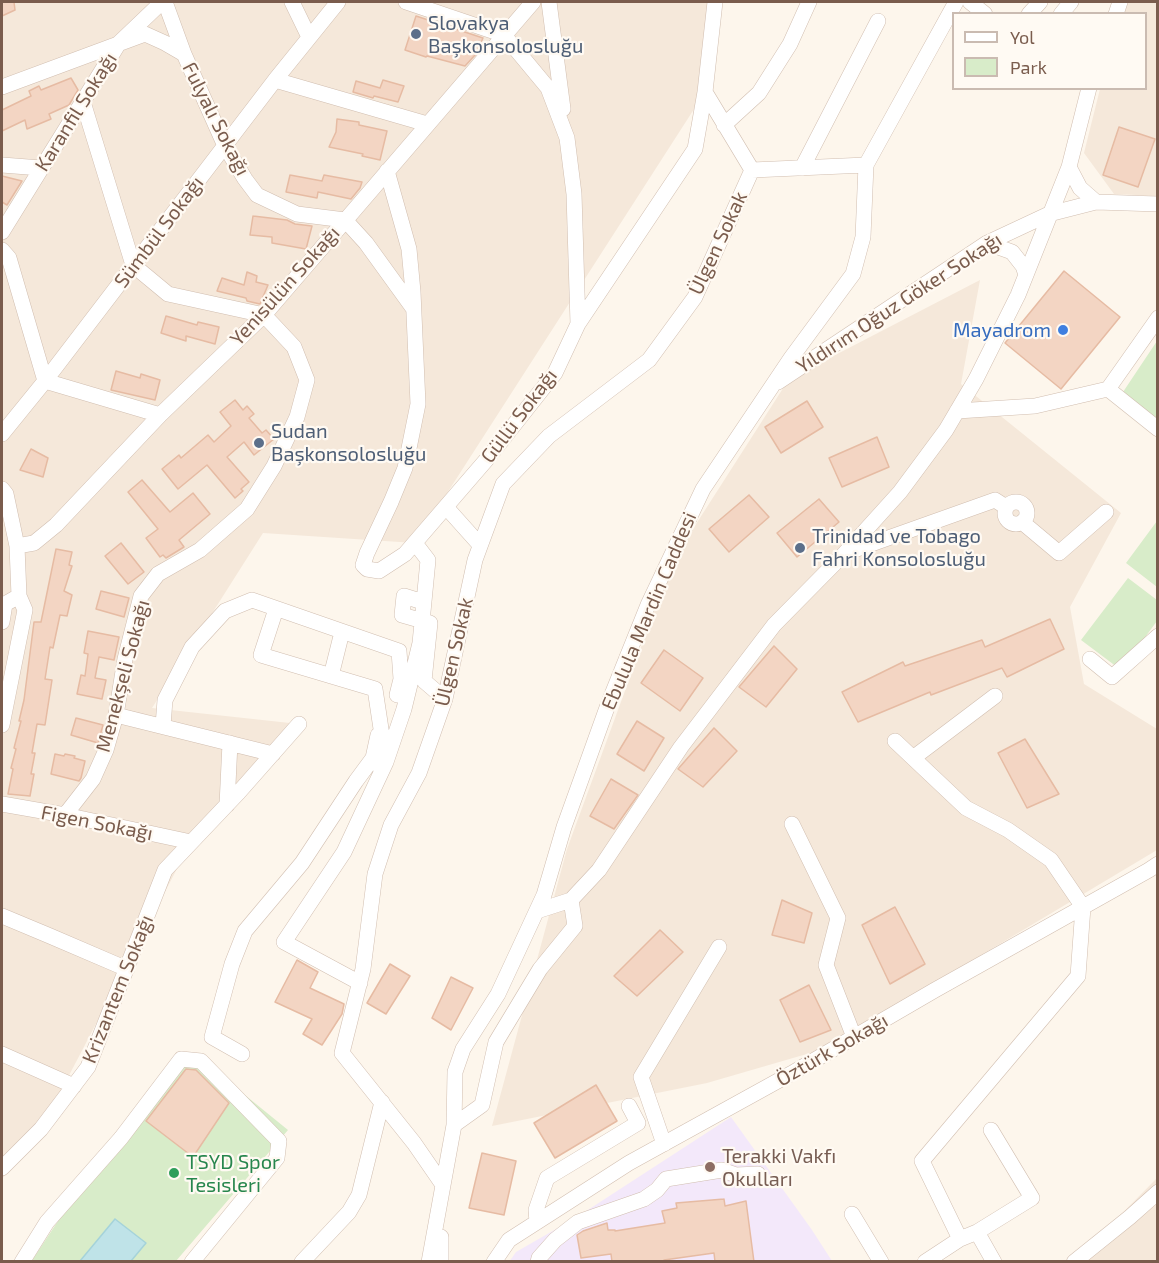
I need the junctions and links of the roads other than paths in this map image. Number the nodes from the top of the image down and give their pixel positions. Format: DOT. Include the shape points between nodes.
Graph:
graph roads {
  1 [pos="163,2"];
  2 [pos="292,2"];
  3 [pos="338,2"];
  4 [pos="406,2"];
  5 [pos="533,2"];
  6 [pos="549,2"];
  7 [pos="716,2"];
  8 [pos="809,2"];
  9 [pos="956,2"];
  10 [pos="970,2"];
  11 [pos="983,12"];
  12 [pos="878,21"];
  13 [pos="504,35"];
  14 [pos="309,36"];
  15 [pos="119,43"];
  16 [pos="184,54"];
  17 [pos="275,80"];
  18 [pos="2,87"];
  19 [pos="1088,90"];
  20 [pos="705,92"];
  21 [pos="83,102"];
  22 [pos="427,124"];
  23 [pos="724,125"];
  24 [pos="567,138"];
  25 [pos="225,146"];
  26 [pos="2,165"];
  27 [pos="866,165"];
  28 [pos="1069,167"];
  29 [pos="41,168"];
  30 [pos="802,168"];
  31 [pos="752,170"];
  32 [pos="387,171"];
  33 [pos="1096,202"];
  34 [pos="1158,204"];
  35 [pos="1049,214"];
  36 [pos="345,220"];
  37 [pos="2,232"];
  38 [pos="987,243"];
  39 [pos="2,250"];
  40 [pos="133,265"];
  41 [pos="1026,275"];
  42 [pos="413,308"];
  43 [pos="264,315"];
  44 [pos="1158,318"];
  45 [pos="578,324"];
  46 [pos="45,381"];
  47 [pos="772,385"];
  48 [pos="1108,389"];
  49 [pos="957,411"];
  50 [pos="160,415"];
  51 [pos="1158,429"];
  52 [pos="2,434"];
  53 [pos="2,489"];
  54 [pos="446,507"];
  55 [pos="1106,512"];
  56 [pos="480,545"];
  57 [pos="17,546"];
  58 [pos="410,548"];
  59 [pos="844,554"];
  60 [pos="2,593"];
  61 [pos="19,596"];
  62 [pos="276,609"];
  63 [pos="422,621"];
  64 [pos="2,622"];
  65 [pos="342,632"];
  66 [pos="1158,636"];
  67 [pos="1090,659"];
  68 [pos="331,676"];
  69 [pos="995,696"];
  70 [pos="445,699"];
  71 [pos="116,716"];
  72 [pos="299,724"];
  73 [pos="2,725"];
  74 [pos="163,726"];
  75 [pos="380,727"];
  76 [pos="895,741"];
  77 [pos="230,743"];
  78 [pos="383,745"];
  79 [pos="273,754"];
  80 [pos="913,758"];
  81 [pos="386,762"];
  82 [pos="356,781"];
  83 [pos="2,804"];
  84 [pos="226,805"];
  85 [pos="65,815"];
  86 [pos="792,824"];
  87 [pos="191,842"];
  88 [pos="1158,864"];
  89 [pos="571,900"];
  90 [pos="1083,907"];
  91 [pos="537,911"];
  92 [pos="2,916"];
  93 [pos="719,947"];
  94 [pos="128,969"];
  95 [pos="360,983"];
  96 [pos="854,1037"];
  97 [pos="2,1054"];
  98 [pos="242,1054"];
  99 [pos="74,1086"];
  100 [pos="382,1102"];
  101 [pos="629,1106"];
  102 [pos="454,1125"];
  103 [pos="991,1130"];
  104 [pos="664,1144"];
  105 [pos="2,1168"];
  106 [pos="758,1174"];
  107 [pos="443,1185"];
  108 [pos="1158,1192"];
  109 [pos="441,1201"];
  110 [pos="852,1214"];
  111 [pos="537,1222"];
  112 [pos="977,1232"];
  113 [pos="960,1239"];
  114 [pos="1079,1260"];
  115 [pos="22,1262"];
  116 [pos="192,1262"];
  117 [pos="302,1262"];
  118 [pos="429,1262"];
  119 [pos="441,1262"];
  120 [pos="496,1262"];
  121 [pos="538,1262"];
  122 [pos="881,1262"];
  123 [pos="925,1262"];
  124 [pos="994,1262"];
  1 -- 15 [label="street, Karanfil Sokağı"];
  1 -- 16 [label="street"];
  2 -- 14 [label="street"];
  3 -- 14 [label="street, Sümbül Sokağı"];
  4 -- 13 [label="street"];
  5 -- 13 [label="street, Yenisülün Sokağı"];
  6 -- 24 [label="street, Güllü Sokağı"];
  7 -- 20 [label="street"];
  8 -- 23 [label="street" via="790,44 759,93"];
  9 -- 27 [label="street, Ebulula Mardin Caddesi"];
  10 -- 11 [label="street"];
  12 -- 30 [label="street"];
  13 -- 22 [label="street, Yenisülün Sokağı"];
  13 -- 24 [label="street, Güllü Sokağı" via="549,88"];
  14 -- 17 [label="street, Sümbül Sokağı"];
  15 -- 16 [label="street, Fulyalı Sokağı" via="145,34"];
  15 -- 18 [label="street, Fulyalı Sokağı"];
  15 -- 21 [label="street, Karanfil Sokağı"];
  16 -- 25 [label="street, Fulyalı Sokağı"];
  17 -- 22 [label="street"];
  17 -- 25 [label="street, Sümbül Sokağı"];
  19 -- 28 [label="street"];
  20 -- 23 [label="street"];
  20 -- 45 [label="street" via="695,149"];
  21 -- 29 [label="street, Karanfil Sokağı"];
  21 -- 40 [label="street"];
  22 -- 32 [label="street, Yenisülün Sokağı"];
  23 -- 31 [label="street"];
  24 -- 45 [label="street, Güllü Sokağı" via="574,194"];
  25 -- 36 [label="street, Fulyalı Sokağı" via="257,195 297,214"];
  25 -- 40 [label="street, Sümbül Sokağı"];
  26 -- 29 [label="street"];
  27 -- 30 [label="street"];
  27 -- 47 [label="street, Ebulula Mardin Caddesi" via="862,237 853,274"];
  28 -- 33 [label="street" via="1080,188"];
  28 -- 35 [label="street"];
  29 -- 37 [label="street, Karanfil Sokağı"];
  30 -- 31 [label="street"];
  31 -- 56 [label="street, Ülgen Sokak" via="694,297 649,360 549,436 503,484"];
  32 -- 36 [label="street, Yenisülün Sokağı"];
  32 -- 42 [label="street" via="409,249"];
  33 -- 34 [label="street, Yıldırım Oğuz Göker Sokağı"];
  33 -- 35 [label="street, Yıldırım Oğuz Göker Sokağı"];
  35 -- 38 [label="street, Yıldırım Oğuz Göker Sokağı"];
  35 -- 41 [label="street"];
  36 -- 42 [label="street"];
  36 -- 43 [label="street, Yenisülün Sokağı"];
  38 -- 41 [label="street" via="1012,252"];
  38 -- 47 [label="street, Yıldırım Oğuz Göker Sokağı"];
  39 -- 46 [label="street" via="9,258"];
  40 -- 43 [label="street" via="168,294"];
  40 -- 46 [label="street, Sümbül Sokağı"];
  41 -- 49 [label="street"];
  42 -- 58 [label="street, Güllü Sokağı" via="418,404 405,468 363,565 378,571"];
  43 -- 50 [label="street, Yenisülün Sokağı"];
  43 -- 71 [label="street, Menekşeli Sokağı" via="294,346 307,380 297,417 274,466 247,508 200,550 158,574 141,596"];
  44 -- 48 [label="street"];
  45 -- 54 [label="street, Güllü Sokağı" via="555,373"];
  46 -- 50 [label="street"];
  46 -- 52 [label="street, Sümbül Sokağı"];
  47 -- 91 [label="street, Ebulula Mardin Caddesi" via="703,489 648,605 609,702"];
  48 -- 49 [label="street" via="1035,406"];
  48 -- 51 [label="street"];
  49 -- 59 [label="street" via="900,492"];
  50 -- 57 [label="street, Yenisülün Sokağı" via="56,525 34,543"];
  53 -- 57 [label="street"];
  54 -- 56 [label="street"];
  54 -- 58 [label="street, Güllü Sokağı"];
  55 -- 59 [label="street" via="1059,553 1022,522 1027,516 1020,502 1006,507 995,500"];
  56 -- 70 [label="street, Ülgen Sokak"];
  57 -- 61 [label="street"];
  58 -- 63 [label="street" via="428,560 423,602 404,596 402,615"];
  59 -- 89 [label="street" via="774,625 681,747 599,870"];
  60 -- 61 [label="street"];
  61 -- 64 [label="street" via="5,604"];
  61 -- 73 [label="street" via="25,610"];
  62 -- 65 [label="street"];
  62 -- 68 [label="street" via="261,655"];
  62 -- 74 [label="street" via="252,600 225,611 192,647 165,700"];
  63 -- 70 [label="street" via="430,623 424,681"];
  63 -- 81 [label="street" via="404,709"];
  65 -- 68 [label="street"];
  65 -- 78 [label="street" via="399,651 401,679"];
  66 -- 67 [label="street" via="1112,677"];
  68 -- 75 [label="street" via="375,689"];
  69 -- 80 [label="street"];
  70 -- 95 [label="street, Ülgen Sokak" via="418,773 391,825 375,874"];
  71 -- 74 [label="street"];
  71 -- 85 [label="street, Menekşeli Sokağı" via="93,779"];
  72 -- 79 [label="street, Krizantem Sokağı"];
  74 -- 77 [label="street"];
  75 -- 78 [label="street"];
  75 -- 82 [label="street" via="373,758"];
  76 -- 80 [label="street"];
  77 -- 79 [label="street"];
  77 -- 84 [label="street"];
  78 -- 81 [label="street"];
  79 -- 84 [label="street, Krizantem Sokağı"];
  80 -- 90 [label="street" via="966,808 1008,830 1051,860"];
  81 -- 82 [label="street"];
  81 -- 95 [label="street" via="344,852 284,942"];
  82 -- 98 [label="street" via="302,863 244,931 212,1037"];
  83 -- 85 [label="street, Figen Sokağı"];
  84 -- 87 [label="street, Krizantem Sokağı"];
  85 -- 87 [label="street, Figen Sokağı"];
  86 -- 96 [label="street" via="838,918 826,965"];
  87 -- 94 [label="street, Krizantem Sokağı" via="165,870"];
  88 -- 90 [label="street, Öztürk Sokağı"];
  89 -- 91 [label="street"];
  89 -- 102 [label="street" via="575,926 540,969 496,1042 482,1105"];
  90 -- 96 [label="street, Öztürk Sokağı"];
  90 -- 113 [label="street" via="1078,976 922,1161"];
  91 -- 102 [label="street, Ebulula Mardin Caddesi" via="455,1072"];
  92 -- 94 [label="street"];
  93 -- 104 [label="street" via="641,1077"];
  94 -- 99 [label="street, Krizantem Sokağı" via="88,1067"];
  95 -- 100 [label="street, Ülgen Sokak" via="342,1053"];
  96 -- 104 [label="street, Öztürk Sokağı"];
  97 -- 99 [label="street"];
  99 -- 105 [label="street, Krizantem Sokağı" via="41,1129"];
  100 -- 107 [label="street, Ülgen Sokak"];
  100 -- 117 [label="street" via="359,1195 350,1212"];
  101 -- 111 [label="street" via="638,1123 547,1178 536,1210"];
  102 -- 107 [label="street, Ebulula Mardin Caddesi"];
  103 -- 112 [label="street" via="1032,1198"];
  104 -- 111 [label="street, Öztürk Sokağı"];
  106 -- 121 [label="street" via="736,1175 722,1170 666,1179 644,1199 578,1222 555,1240"];
  107 -- 109 [label="street, Ebulula Mardin Caddesi"];
  108 -- 114 [label="street"];
  109 -- 118 [label="street, Ebulula Mardin Caddesi"];
  109 -- 119 [label="street"];
  110 -- 122 [label="street"];
  111 -- 120 [label="street, Öztürk Sokağı" via="508,1240"];
  112 -- 113 [label="street"];
  112 -- 124 [label="street"];
  113 -- 123 [label="street"];
  115 -- 116 [label="street" via="47,1222 121,1138 181,1059 201,1060 279,1141 277,1158"];
}
